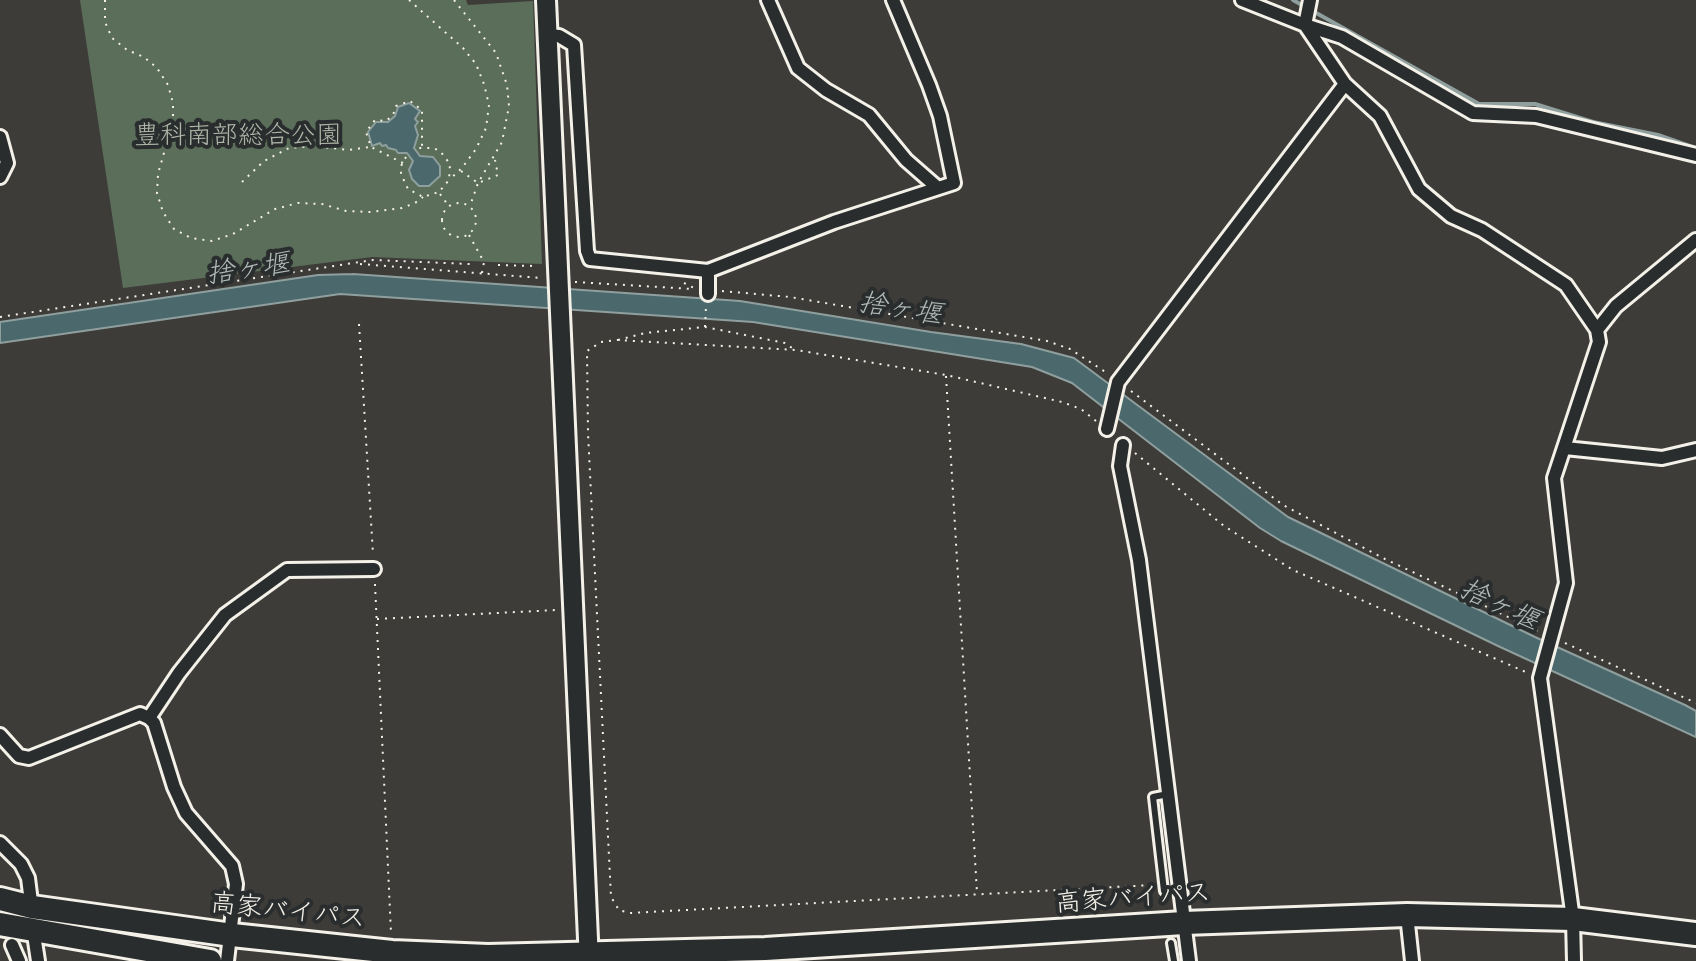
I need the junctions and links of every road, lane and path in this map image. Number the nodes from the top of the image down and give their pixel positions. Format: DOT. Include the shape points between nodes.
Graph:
graph roads {
  1 [pos="105,0"];
  2 [pos="409,0"];
  3 [pos="454,0"];
  4 [pos="546,0"];
  5 [pos="768,0"];
  6 [pos="893,0"];
  7 [pos="1242,0"];
  8 [pos="1310,0"];
  9 [pos="1305,25"];
  10 [pos="547,35"];
  11 [pos="1345,84"];
  12 [pos="0,137"];
  13 [pos="371,147"];
  14 [pos="1696,155"];
  15 [pos="406,157"];
  16 [pos="495,158"];
  17 [pos="403,163"];
  18 [pos="460,171"];
  19 [pos="0,177"];
  20 [pos="449,180"];
  21 [pos="242,182"];
  22 [pos="478,183"];
  23 [pos="938,188"];
  24 [pos="439,192"];
  25 [pos="423,197"];
  26 [pos="449,206"];
  27 [pos="470,206"];
  28 [pos="469,235"];
  29 [pos="1696,240"];
  30 [pos="357,263"];
  31 [pos="470,264"];
  32 [pos="498,265"];
  33 [pos="535,266"];
  34 [pos="708,271"];
  35 [pos="482,274"];
  36 [pos="559,281"];
  37 [pos="694,289"];
  38 [pos="712,292"];
  39 [pos="0,317"];
  40 [pos="705,322"];
  41 [pos="359,324"];
  42 [pos="705,327"];
  43 [pos="1597,330"];
  44 [pos="617,340"];
  45 [pos="796,350"];
  46 [pos="946,375"];
  47 [pos="1117,384"];
  48 [pos="1110,423"];
  49 [pos="1123,445"];
  50 [pos="1565,448"];
  51 [pos="1696,450"];
  52 [pos="374,569"];
  53 [pos="598,608"];
  54 [pos="573,609"];
  55 [pos="377,619"];
  56 [pos="1550,638"];
  57 [pos="1541,673"];
  58 [pos="1696,703"];
  59 [pos="149,718"];
  60 [pos="0,735"];
  61 [pos="1168,794"];
  62 [pos="0,843"];
  63 [pos="1163,888"];
  64 [pos="978,894"];
  65 [pos="0,899"];
  66 [pos="32,907"];
  67 [pos="1407,915"];
  68 [pos="1573,919"];
  69 [pos="1184,923"];
  70 [pos="0,924"];
  71 [pos="34,932"];
  72 [pos="391,932"];
  73 [pos="1696,934"];
  74 [pos="232,935"];
  75 [pos="1171,943"];
  76 [pos="12,945"];
  77 [pos="584,956"];
  78 [pos="19,961"];
  79 [pos="38,961"];
  80 [pos="210,961"];
  81 [pos="227,961"];
  82 [pos="523,961"];
  83 [pos="1174,961"];
  84 [pos="1189,961"];
  85 [pos="1412,961"];
  86 [pos="1574,961"];
  1 -- 25 [label="path" via="112,38 144,57 168,85 173,121 157,193 174,229 212,241 298,203 370,212 402,208"];
  2 -- 18 [label="path" via="463,48 484,84 489,105 486,128"];
  3 -- 16 [label="path" via="487,39 507,85 508,114"];
  4 -- 10 [label="street"];
  5 -- 23 [label="street" via="798,68 869,115 906,160"];
  6 -- 23 [label="street" via="940,116 954,183"];
  7 -- 9 [label="street"];
  8 -- 9 [label="street"];
  9 -- 11 [label="street"];
  9 -- 14 [label="street" via="1342,37 1473,113 1536,116"];
  10 -- 34 [label="street" via="574,45 590,259"];
  10 -- 36 [label="street"];
  11 -- 43 [label="street" via="1380,116 1419,189 1451,216 1566,285"];
  11 -- 47 [label="street"];
  12 -- 19 [label="street" via="7,163"];
  13 -- 17 [label="path"];
  13 -- 20 [label="path" via="366,132 375,120 386,121 396,106 410,101 422,110 420,147 446,157"];
  13 -- 21 [label="path" via="289,148 264,161"];
  15 -- 17 [label="path"];
  16 -- 22 [label="path"];
  16 -- 22 [label="path" via="498,175"];
  17 -- 25 [label="path" via="403,183"];
  18 -- 20 [label="path"];
  18 -- 22 [label="path"];
  20 -- 24 [label="path"];
  22 -- 27 [label="path"];
  23 -- 34 [label="street"];
  24 -- 25 [label="path"];
  24 -- 26 [label="path"];
  26 -- 27 [label="path"];
  26 -- 28 [label="path" via="441,221 446,232 457,238"];
  27 -- 28 [label="path" via="477,221"];
  28 -- 35 [label="path" via="484,262"];
  29 -- 43 [label="street" via="1616,306"];
  30 -- 31 [label="path"];
  30 -- 35 [label="path"];
  30 -- 39 [label="path"];
  32 -- 33 [label="path"];
  34 -- 38 [label="street"];
  35 -- 36 [label="path"];
  36 -- 37 [label="path"];
  36 -- 54 [label="street"];
  38 -- 47 [label="path" via="816,301 1047,341 1070,349"];
  40 -- 42 [label="path"];
  41 -- 52 [label="path"];
  42 -- 44 [label="path"];
  42 -- 45 [label="path" via="785,343"];
  43 -- 50 [label="street" via="1599,342"];
  44 -- 45 [label="path"];
  44 -- 53 [label="path" via="587,351"];
  45 -- 46 [label="path"];
  46 -- 48 [label="path" via="1062,402"];
  46 -- 64 [label="path"];
  47 -- 48 [label="street"];
  47 -- 56 [label="path" via="1283,505"];
  49 -- 57 [label="path" via="1224,526 1293,570"];
  49 -- 61 [label="street" via="1120,466 1139,560"];
  50 -- 51 [label="street" via="1662,458"];
  50 -- 56 [label="street" via="1554,478 1566,583"];
  52 -- 55 [label="path"];
  52 -- 59 [label="street" via="287,570 225,615"];
  53 -- 54 [label="path"];
  53 -- 64 [label="path" via="611,897 619,910"];
  54 -- 55 [label="path"];
  54 -- 77 [label="street"];
  55 -- 72 [label="path"];
  56 -- 57 [label="street"];
  56 -- 58 [label="path"];
  57 -- 68 [label="street"];
  59 -- 60 [label="street" via="140,714 29,758 19,756"];
  59 -- 74 [label="street" via="186,813 232,866"];
  61 -- 63 [label="lane" via="1153,797"];
  61 -- 69 [label="street"];
  62 -- 66 [label="street" via="28,878"];
  63 -- 64 [label="path"];
  65 -- 66 [label="highway, 高家バイパス"];
  66 -- 71 [label="street"];
  66 -- 74 [label="highway, 高家バイパス"];
  67 -- 68 [label="highway, 高家バイパス"];
  67 -- 69 [label="highway, 高家バイパス"];
  67 -- 85 [label="street"];
  68 -- 73 [label="highway, 高家バイパス"];
  68 -- 86 [label="street"];
  69 -- 77 [label="highway, 高家バイパス"];
  69 -- 84 [label="street"];
  70 -- 71 [label="highway"];
  71 -- 79 [label="street"];
  71 -- 80 [label="highway"];
  74 -- 77 [label="highway, 高家バイパス" via="392,952"];
  74 -- 81 [label="street"];
  75 -- 83 [label="lane"];
  76 -- 78 [label="street"];
  77 -- 82 [label="highway, 高家バイパス"];
}
